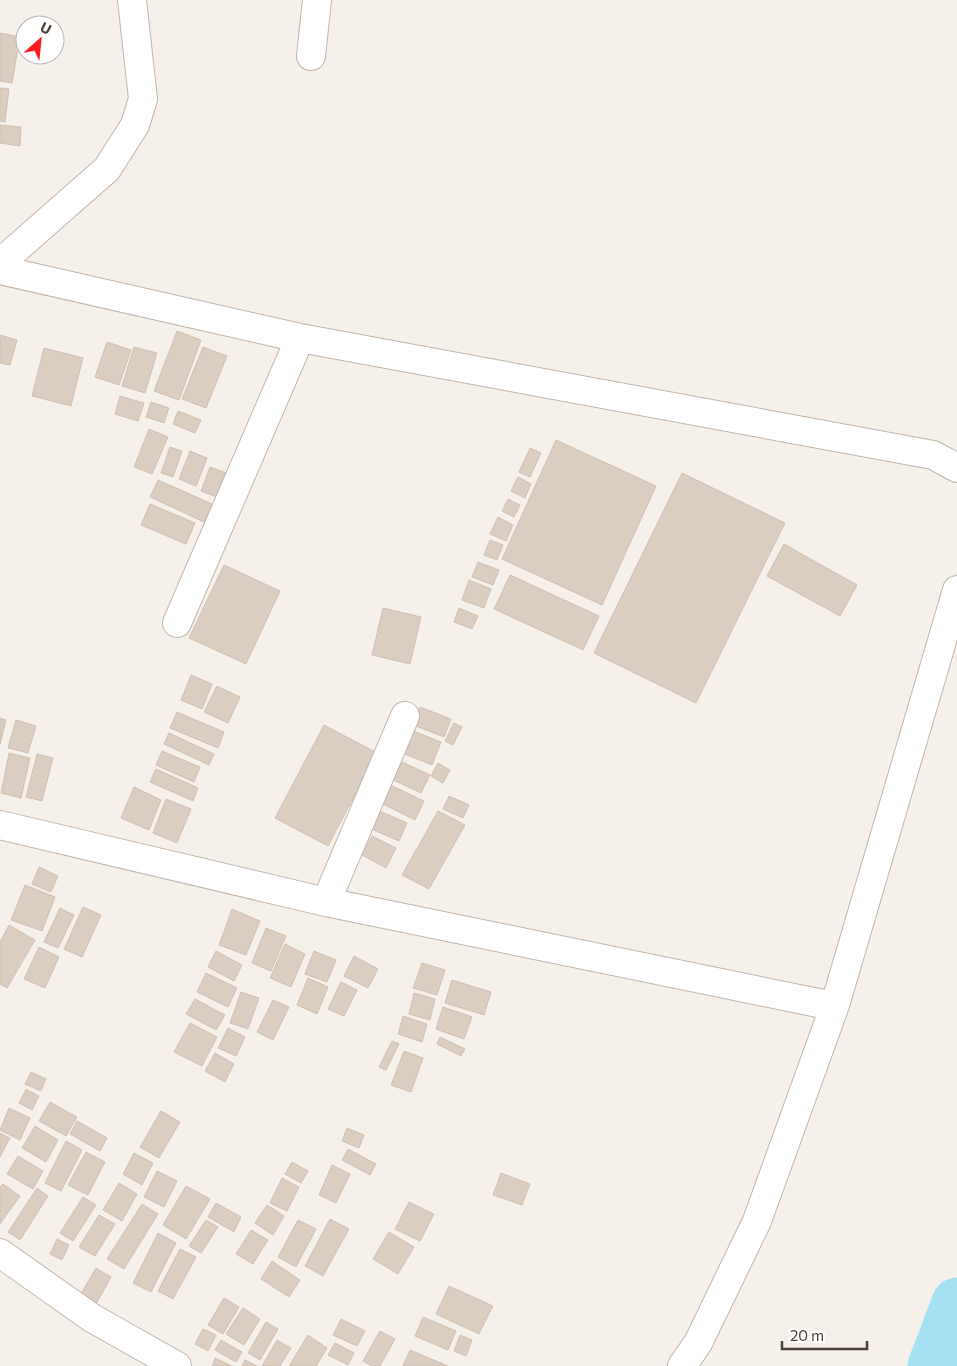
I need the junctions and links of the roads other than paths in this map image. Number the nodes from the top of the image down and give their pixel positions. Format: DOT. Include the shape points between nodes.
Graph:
graph roads {
  1 [pos="132,0"];
  2 [pos="317,0"];
  3 [pos="311,56"];
  4 [pos="0,263"];
  5 [pos="0,270"];
  6 [pos="300,338"];
  7 [pos="957,468"];
  8 [pos="957,590"];
  9 [pos="177,623"];
  10 [pos="405,716"];
  11 [pos="0,825"];
  12 [pos="326,902"];
  13 [pos="835,1005"];
  14 [pos="0,1254"];
  15 [pos="177,1366"];
  16 [pos="682,1366"];
  1 -- 4 [label="street" via="143,99 135,125 107,169"];
  2 -- 3 [label="street"];
  5 -- 6 [label="street"];
  6 -- 7 [label="street" via="934,455"];
  6 -- 9 [label="street"];
  8 -- 13 [label="street"];
  10 -- 12 [label="street"];
  11 -- 12 [label="street"];
  12 -- 13 [label="street"];
  13 -- 16 [label="street" via="757,1221 698,1343"];
  14 -- 15 [label="street" via="92,1318"];
}
